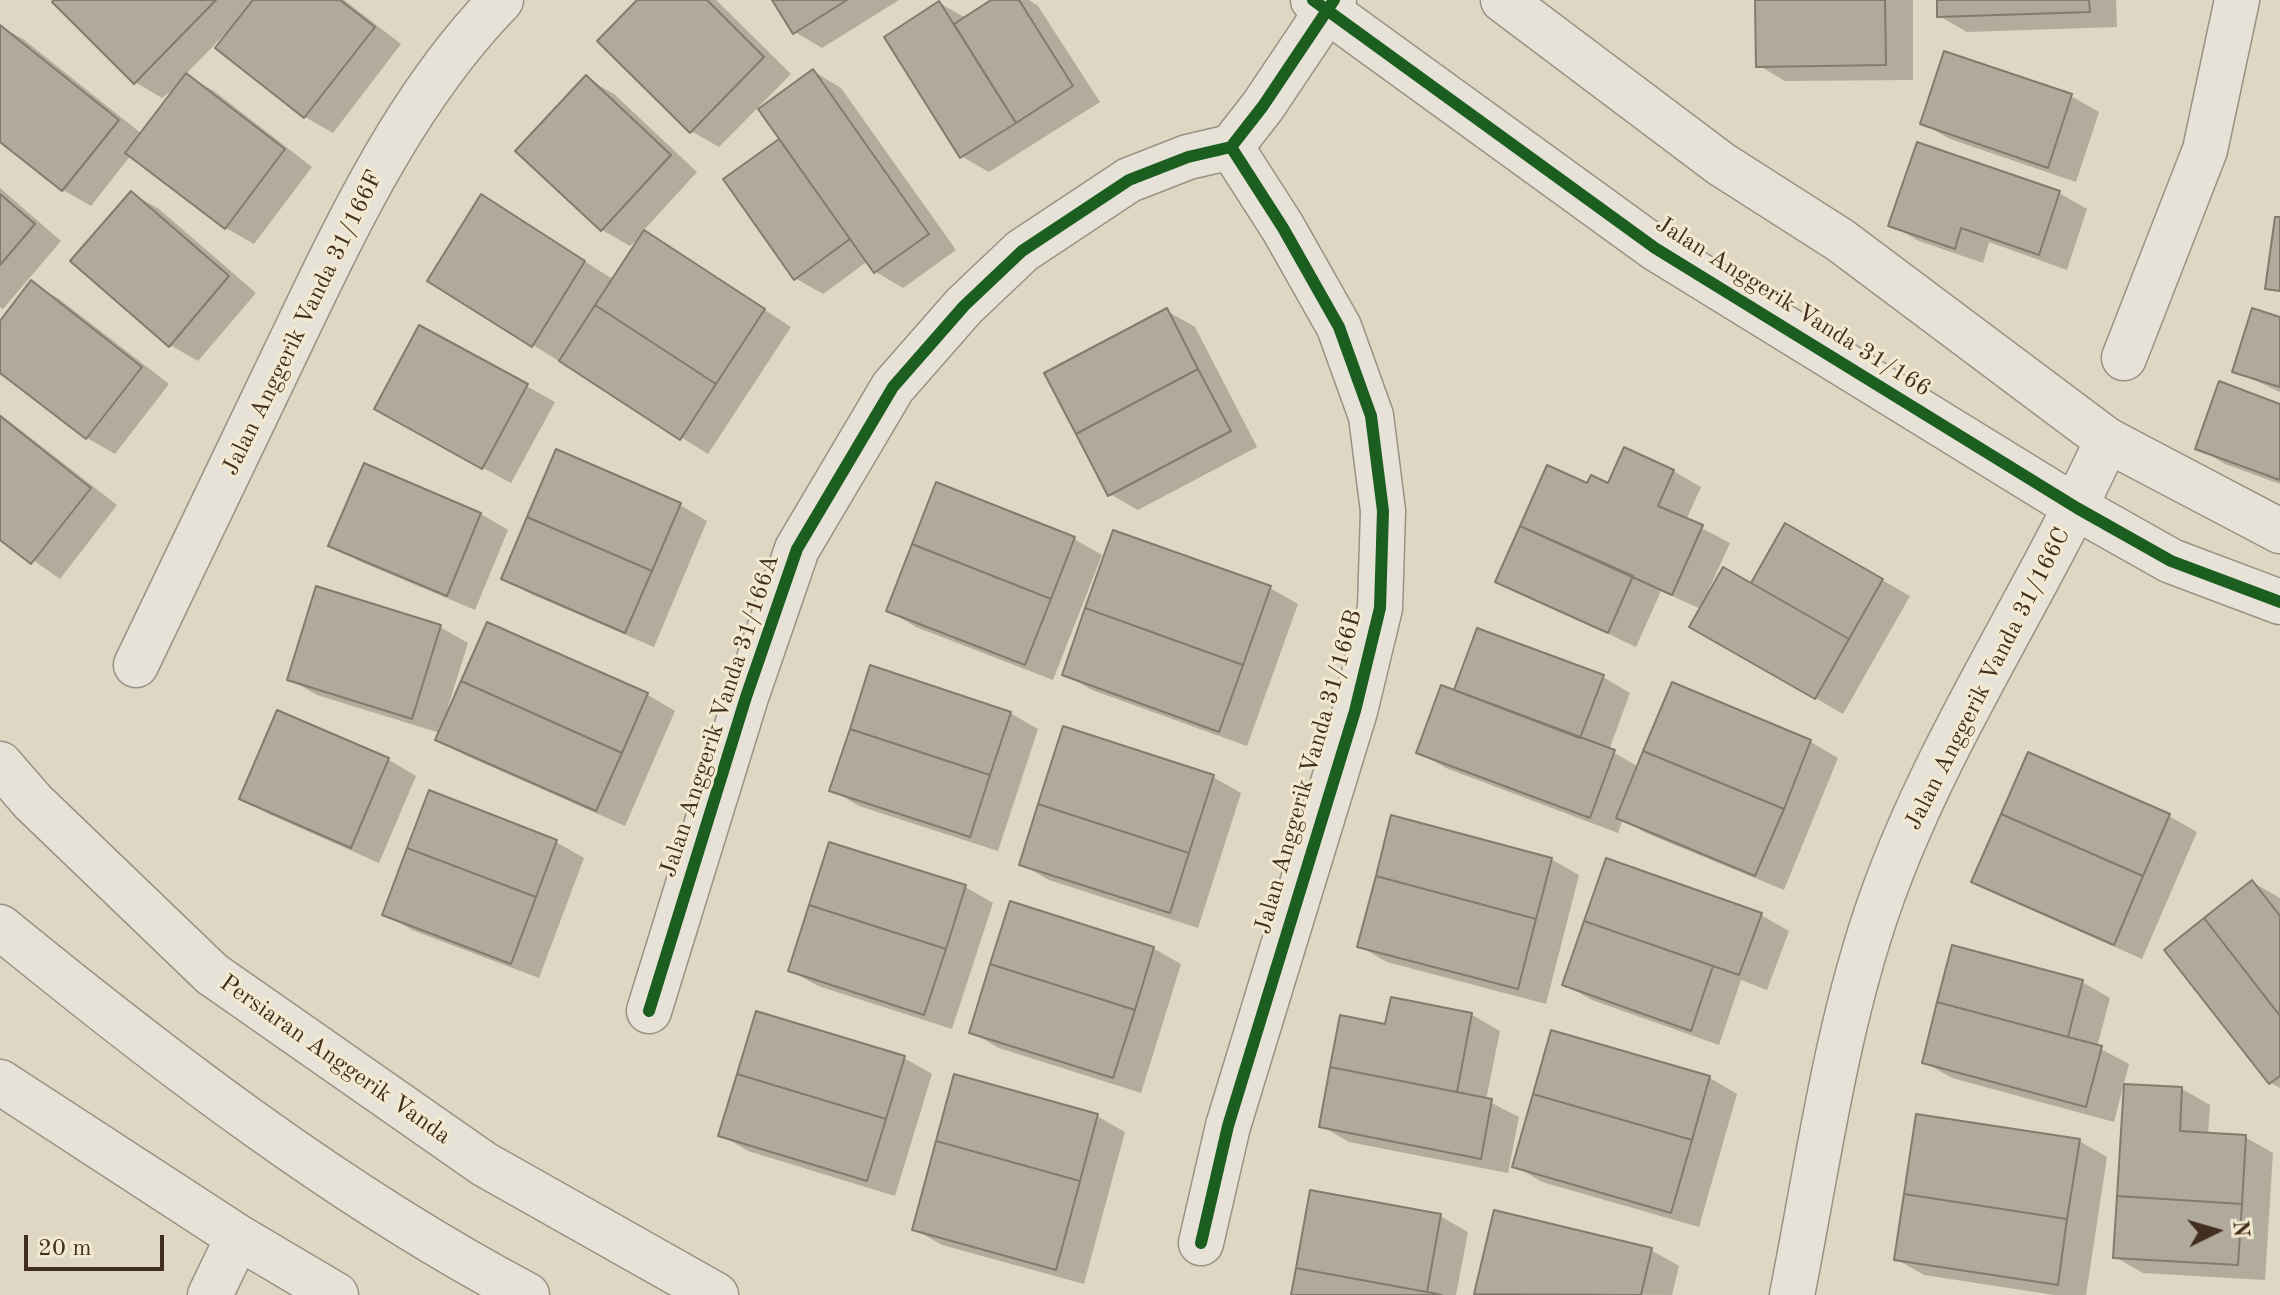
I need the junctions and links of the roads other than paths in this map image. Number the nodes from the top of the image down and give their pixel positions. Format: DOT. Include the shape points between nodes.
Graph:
graph roads {
  1 [pos="501,0"];
  2 [pos="1503,0"];
  3 [pos="2237,0"];
  4 [pos="1324,3"];
  5 [pos="1231,147"];
  6 [pos="2124,358"];
  7 [pos="2107,440"];
  8 [pos="2077,508"];
  9 [pos="2280,531"];
  10 [pos="2280,602"];
  11 [pos="136,665"];
  12 [pos="0,764"];
  13 [pos="0,927"];
  14 [pos="649,1011"];
  15 [pos="0,1082"];
  16 [pos="238,1237"];
  17 [pos="1201,1243"];
  18 [pos="210,1295"];
  19 [pos="336,1295"];
  20 [pos="527,1295"];
  21 [pos="716,1295"];
  22 [pos="1792,1295"];
  1 -- 11 [label="street, Jalan Anggerik Vanda 31/166F" via="465,37 388,152 343,234"];
  2 -- 7 [label="street" via="1721,164 1840,240"];
  3 -- 6 [label="street" via="2205,150"];
  4 -- 5 [label="street" via="1263,106"];
  4 -- 8 [label="street, Jalan Anggerik Vanda 31/166" via="1655,248"];
  5 -- 14 [label="street, Jalan Anggerik Vanda 31/166A" via="1129,180 1022,251 964,306 893,387 797,549"];
  5 -- 17 [label="street, Jalan Anggerik Vanda 31/166B" via="1339,327 1371,416 1383,511 1380,608 1355,711 1228,1126"];
  7 -- 8 [label="street, Jalan Anggerik Vanda 31/166C"];
  7 -- 9 [label="street"];
  8 -- 10 [label="street, Jalan Anggerik Vanda 31/166" via="2171,561"];
  8 -- 22 [label="street, Jalan Anggerik Vanda 31/166C" via="1926,789 1880,901 1852,998"];
  12 -- 21 [label="street, Persiaran Anggerik Vanda" via="212,974 484,1164"];
  13 -- 20 [label="street" via="150,1048 434,1246"];
  15 -- 16 [label="street"];
  16 -- 18 [label="street"];
  16 -- 19 [label="street"];
}
